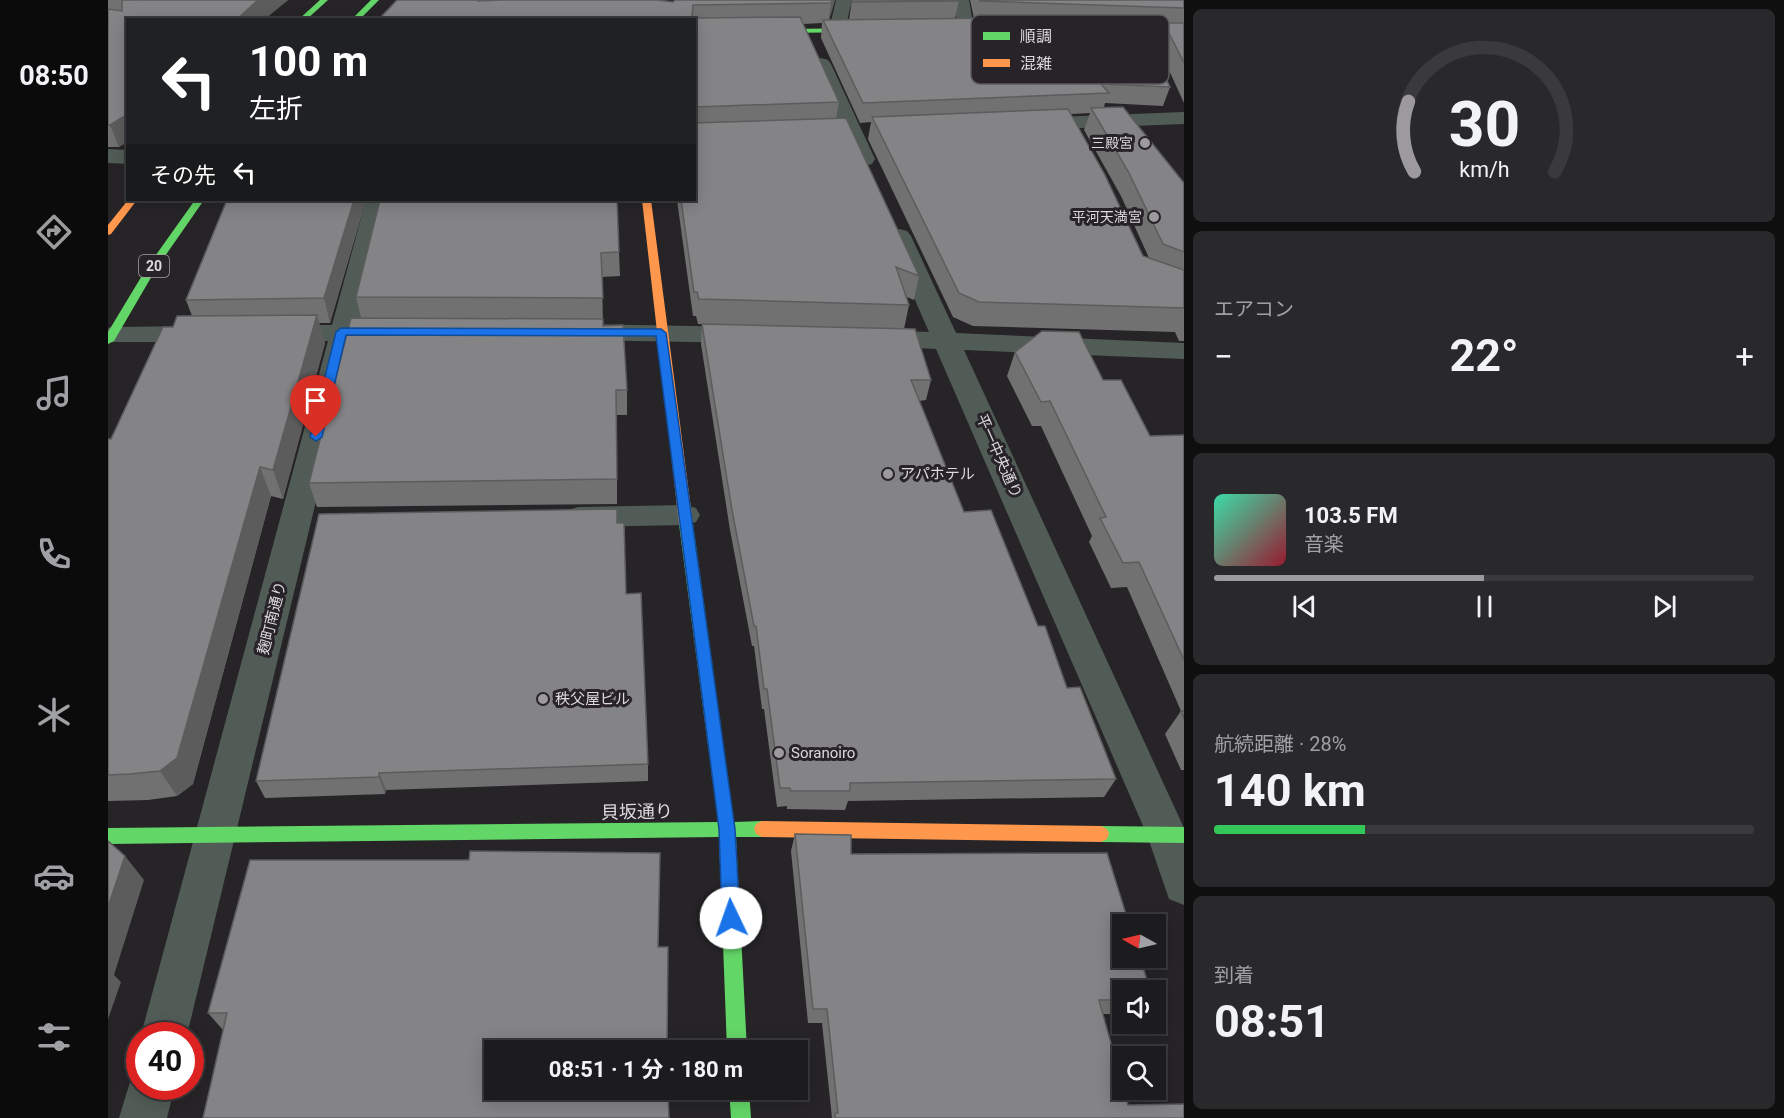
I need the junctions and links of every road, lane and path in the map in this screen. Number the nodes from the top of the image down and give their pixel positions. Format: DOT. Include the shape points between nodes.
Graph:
graph roads {
  1 [pos="324,0"];
  2 [pos="375,0"];
  3 [pos="844,0"];
  4 [pos="962,0"];
  5 [pos="303,18"];
  6 [pos="356,18"];
  7 [pos="960,29"];
  8 [pos="971,29"];
  9 [pos="837,30"];
  10 [pos="884,30"];
  11 [pos="806,31"];
  12 [pos="696,32"];
  13 [pos="1169,36"];
  14 [pos="1184,37"];
  15 [pos="1171,97"];
  16 [pos="1182,118"];
  17 [pos="1068,122"];
  18 [pos="1011,125"];
  19 [pos="1078,141"];
  20 [pos="108,156"];
  21 [pos="126,157"];
  22 [pos="875,183"];
  23 [pos="131,201"];
  24 [pos="198,201"];
  25 [pos="376,201"];
  26 [pos="646,201"];
  27 [pos="890,215"];
  28 [pos="108,232"];
  29 [pos="341,332"];
  30 [pos="412,332"];
  31 [pos="554,332"];
  32 [pos="661,333"];
  33 [pos="768,335"];
  34 [pos="852,337"];
  35 [pos="110,338"];
  36 [pos="947,339"];
  37 [pos="1184,351"];
  38 [pos="686,515"];
  39 [pos="556,517"];
  40 [pos="727,829"];
  41 [pos="1176,835"];
  42 [pos="108,836"];
  43 [pos="216,836"];
  44 [pos="1184,885"];
  45 [pos="167,1022"];
  46 [pos="737,1040"];
  47 [pos="148,1100"];
  48 [pos="740,1100"];
  49 [pos="143,1118"];
  50 [pos="741,1118"];
  1 -- 5 [label="main road"];
  2 -- 6 [label="main road"];
  3 -- 9 [label="lane"];
  4 -- 7 [label="lane"];
  7 -- 8 [label="main road"];
  9 -- 10 [label="main road"];
  9 -- 11 [label="main road"];
  11 -- 12 [label="main road"];
  11 -- 22 [label="street"];
  13 -- 14 [label="main road"];
  15 -- 16 [label="street"];
  16 -- 17 [label="street"];
  17 -- 18 [label="street"];
  17 -- 19 [label="lane"];
  20 -- 21 [label="street"];
  23 -- 28 [label="main road"];
  24 -- 35 [label="main road, 20"];
  25 -- 29 [label="street, 麹町南通り"];
  26 -- 32 [label="main road"];
  27 -- 36 [label="street, 平一中央通り"];
  29 -- 30 [label="street"];
  29 -- 35 [label="street"];
  29 -- 43 [label="street, 麹町南通り" via="308,521"];
  31 -- 32 [label="street"];
  32 -- 33 [label="street"];
  32 -- 38 [label="main road"];
  34 -- 36 [label="street"];
  36 -- 37 [label="street"];
  36 -- 41 [label="street, 平一中央通り"];
  38 -- 39 [label="lane"];
  38 -- 40 [label="main road"];
  40 -- 41 [label="main road, 貝坂通り"];
  40 -- 43 [label="main road, 貝坂通り"];
  40 -- 46 [label="main road"];
  41 -- 44 [label="street, 平一中央通り"];
  42 -- 43 [label="main road, 貝坂通り"];
  43 -- 45 [label="street, 麹町南通り"];
  47 -- 49 [label="street"];
  48 -- 50 [label="main road"];
}
